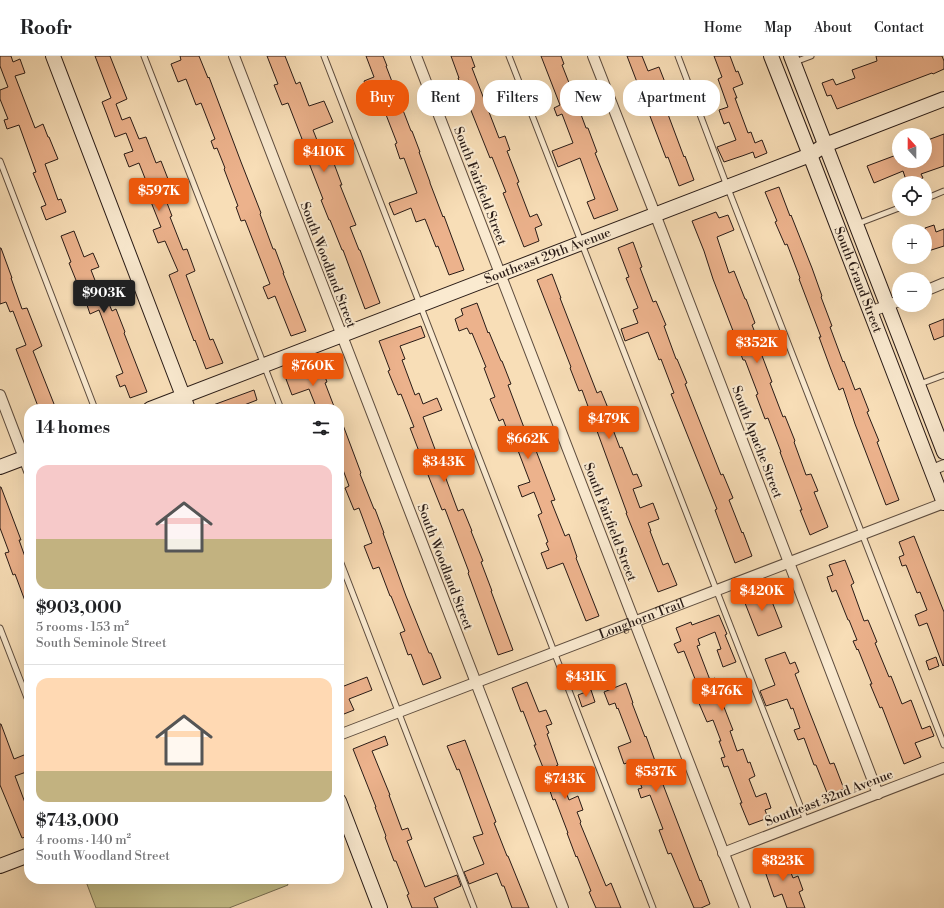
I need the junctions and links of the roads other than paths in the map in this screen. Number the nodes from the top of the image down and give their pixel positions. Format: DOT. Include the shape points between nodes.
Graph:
graph roads {
  1 [pos="53,56"];
  2 [pos="144,56"];
  3 [pos="234,56"];
  4 [pos="324,56"];
  5 [pos="416,56"];
  6 [pos="510,56"];
  7 [pos="593,56"];
  8 [pos="678,56"];
  9 [pos="771,56"];
  10 [pos="811,56"];
  11 [pos="793,59"];
  12 [pos="944,99"];
  13 [pos="825,145"];
  14 [pos="810,155"];
  15 [pos="0,161"];
  16 [pos="727,186"];
  17 [pos="944,191"];
  18 [pos="932,195"];
  19 [pos="892,211"];
  20 [pos="655,214"];
  21 [pos="856,225"];
  22 [pos="582,242"];
  23 [pos="500,274"];
  24 [pos="944,283"];
  25 [pos="932,287"];
  26 [pos="892,299"];
  27 [pos="892,304"];
  28 [pos="419,305"];
  29 [pos="870,312"];
  30 [pos="897,312"];
  31 [pos="342,335"];
  32 [pos="264,365"];
  33 [pos="944,375"];
  34 [pos="919,385"];
  35 [pos="0,395"];
  36 [pos="186,403"];
  37 [pos="93,404"];
  38 [pos="279,404"];
  39 [pos="944,452"];
  40 [pos="24,454"];
  41 [pos="24,462"];
  42 [pos="0,467"];
  43 [pos="938,468"];
  44 [pos="944,503"];
  45 [pos="862,534"];
  46 [pos="789,562"];
  47 [pos="344,571"];
  48 [pos="716,590"];
  49 [pos="634,622"];
  50 [pos="0,628"];
  51 [pos="555,652"];
  52 [pos="476,683"];
  53 [pos="24,690"];
  54 [pos="399,712"];
  55 [pos="344,734"];
  56 [pos="944,745"];
  57 [pos="944,768"];
  58 [pos="878,794"];
  59 [pos="344,814"];
  60 [pos="806,821"];
  61 [pos="723,852"];
  62 [pos="24,857"];
  63 [pos="0,866"];
  64 [pos="380,908"];
  65 [pos="474,908"];
  66 [pos="563,908"];
  67 [pos="653,908"];
  68 [pos="745,908"];
  1 -- 36 [label="street"];
  2 -- 32 [label="lane"];
  3 -- 31 [label="street, South Woodland Street"];
  4 -- 28 [label="lane"];
  5 -- 23 [label="street, South Fairfield Street"];
  6 -- 22 [label="lane"];
  7 -- 20 [label="street, South Apache Street"];
  8 -- 16 [label="lane"];
  9 -- 14 [label="street, South Grand Street"];
  10 -- 11 [label="lane"];
  11 -- 13 [label="street, South Grand Street"];
  12 -- 13 [label="street, Southeast 29th Avenue"];
  13 -- 14 [label="street, Southeast 29th Avenue"];
  13 -- 21 [label="street, South Grand Street"];
  14 -- 16 [label="street, Southeast 29th Avenue"];
  14 -- 29 [label="street, South Grand Street"];
  15 -- 37 [label="lane"];
  16 -- 20 [label="street, Southeast 29th Avenue"];
  16 -- 45 [label="lane"];
  17 -- 18 [label="lane"];
  19 -- 21 [label="lane"];
  20 -- 22 [label="street, Southeast 29th Avenue"];
  20 -- 46 [label="street, South Apache Street"];
  21 -- 26 [label="street, South Grand Street"];
  22 -- 23 [label="street, Southeast 29th Avenue"];
  22 -- 48 [label="lane"];
  23 -- 28 [label="street, Southeast 29th Avenue"];
  23 -- 49 [label="street, South Fairfield Street"];
  24 -- 25 [label="street"];
  27 -- 29 [label="street"];
  28 -- 31 [label="street, Southeast 29th Avenue"];
  28 -- 51 [label="lane"];
  29 -- 43 [label="street, South Grand Street"];
  30 -- 34 [label="street, South Grand Street"];
  31 -- 32 [label="street, Southeast 29th Avenue"];
  31 -- 52 [label="street, South Woodland Street"];
  32 -- 36 [label="street, Southeast 29th Avenue"];
  32 -- 38 [label="lane"];
  33 -- 34 [label="lane"];
  34 -- 39 [label="street, South Grand Street"];
  35 -- 40 [label="street"];
  41 -- 42 [label="street"];
  43 -- 44 [label="street, South Grand Street"];
  44 -- 45 [label="street, Longhorn Trail"];
  45 -- 46 [label="street, Longhorn Trail"];
  45 -- 56 [label="lane"];
  46 -- 48 [label="street, Longhorn Trail"];
  46 -- 58 [label="street, South Apache Street"];
  47 -- 54 [label="lane"];
  48 -- 49 [label="street, Longhorn Trail"];
  48 -- 60 [label="lane"];
  49 -- 51 [label="street, Longhorn Trail"];
  49 -- 61 [label="street, South Fairfield Street"];
  50 -- 53 [label="lane"];
  51 -- 52 [label="street, Longhorn Trail"];
  51 -- 67 [label="lane"];
  52 -- 54 [label="street, Longhorn Trail"];
  52 -- 66 [label="street, South Woodland Street"];
  54 -- 55 [label="street, Longhorn Trail"];
  54 -- 65 [label="lane"];
  57 -- 58 [label="street, Southeast 32nd Avenue"];
  58 -- 60 [label="street, Southeast 32nd Avenue"];
  59 -- 64 [label="street"];
  60 -- 61 [label="street, Southeast 32nd Avenue"];
  61 -- 68 [label="street, South Fairfield Street"];
  62 -- 63 [label="street"];
}
